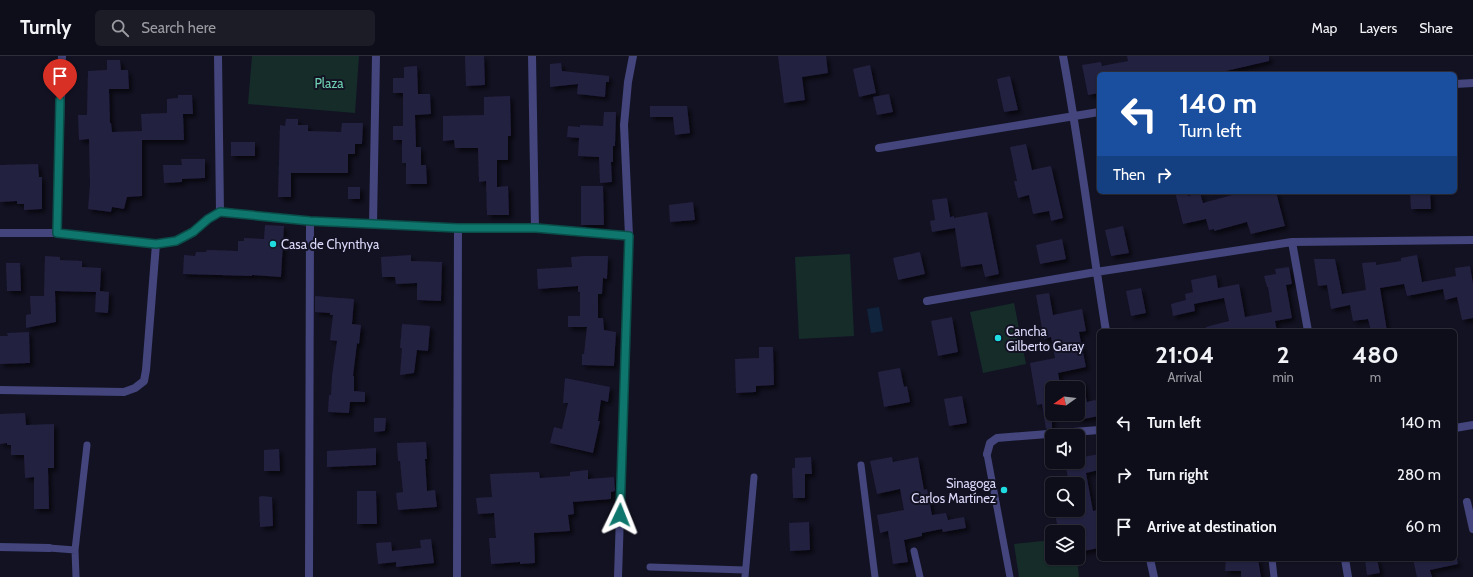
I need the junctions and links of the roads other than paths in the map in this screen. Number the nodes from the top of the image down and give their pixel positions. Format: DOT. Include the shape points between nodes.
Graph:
graph roads {
  1 [pos="62,56"];
  2 [pos="218,56"];
  3 [pos="376,56"];
  4 [pos="532,56"];
  5 [pos="634,56"];
  6 [pos="1063,56"];
  7 [pos="1473,83"];
  8 [pos="1457,84"];
  9 [pos="1097,112"];
  10 [pos="1074,115"];
  11 [pos="879,148"];
  12 [pos="220,212"];
  13 [pos="310,221"];
  14 [pos="373,224"];
  15 [pos="458,228"];
  16 [pos="536,228"];
  17 [pos="0,233"];
  18 [pos="57,233"];
  19 [pos="629,236"];
  20 [pos="1473,240"];
  21 [pos="1292,242"];
  22 [pos="156,244"];
  23 [pos="1096,272"];
  24 [pos="927,301"];
  25 [pos="1106,329"];
  26 [pos="1308,329"];
  27 [pos="0,390"];
  28 [pos="1473,425"];
  29 [pos="1457,428"];
  30 [pos="1097,430"];
  31 [pos="88,445"];
  32 [pos="987,454"];
  33 [pos="861,465"];
  34 [pos="754,478"];
  35 [pos="1467,502"];
  36 [pos="1473,529"];
  37 [pos="0,547"];
  38 [pos="49,548"];
  39 [pos="75,550"];
  40 [pos="914,551"];
  41 [pos="1150,561"];
  42 [pos="1272,561"];
  43 [pos="1345,561"];
  44 [pos="650,567"];
  45 [pos="745,573"];
  46 [pos="76,577"];
  47 [pos="309,577"];
  48 [pos="457,577"];
  49 [pos="618,577"];
  50 [pos="875,577"];
  51 [pos="920,577"];
  52 [pos="1010,577"];
  53 [pos="1154,577"];
  54 [pos="1274,577"];
  55 [pos="1348,577"];
  1 -- 18 [label="street"];
  2 -- 12 [label="street"];
  3 -- 14 [label="street"];
  4 -- 16 [label="street"];
  5 -- 19 [label="street" via="628,82 624,125"];
  6 -- 10 [label="street"];
  7 -- 8 [label="street"];
  9 -- 10 [label="street"];
  10 -- 11 [label="street"];
  10 -- 23 [label="street"];
  12 -- 13 [label="street"];
  12 -- 22 [label="street" via="176,241"];
  13 -- 14 [label="street"];
  13 -- 47 [label="street"];
  14 -- 15 [label="street"];
  15 -- 16 [label="street"];
  15 -- 48 [label="street"];
  16 -- 19 [label="street"];
  17 -- 18 [label="street"];
  18 -- 22 [label="street"];
  19 -- 49 [label="street"];
  20 -- 21 [label="street"];
  21 -- 23 [label="street"];
  21 -- 26 [label="street"];
  22 -- 27 [label="street" via="144,382 124,392"];
  23 -- 24 [label="street"];
  23 -- 25 [label="street"];
  28 -- 29 [label="street"];
  30 -- 32 [label="street" via="997,438 990,443"];
  31 -- 39 [label="lane"];
  32 -- 52 [label="lane"];
  33 -- 50 [label="lane"];
  34 -- 45 [label="lane"];
  35 -- 36 [label="street"];
  37 -- 38 [label="street"];
  38 -- 39 [label="lane"];
  39 -- 46 [label="lane"];
  40 -- 51 [label="lane"];
  41 -- 53 [label="street"];
  42 -- 54 [label="lane"];
  43 -- 55 [label="street"];
  44 -- 45 [label="lane"];
}
